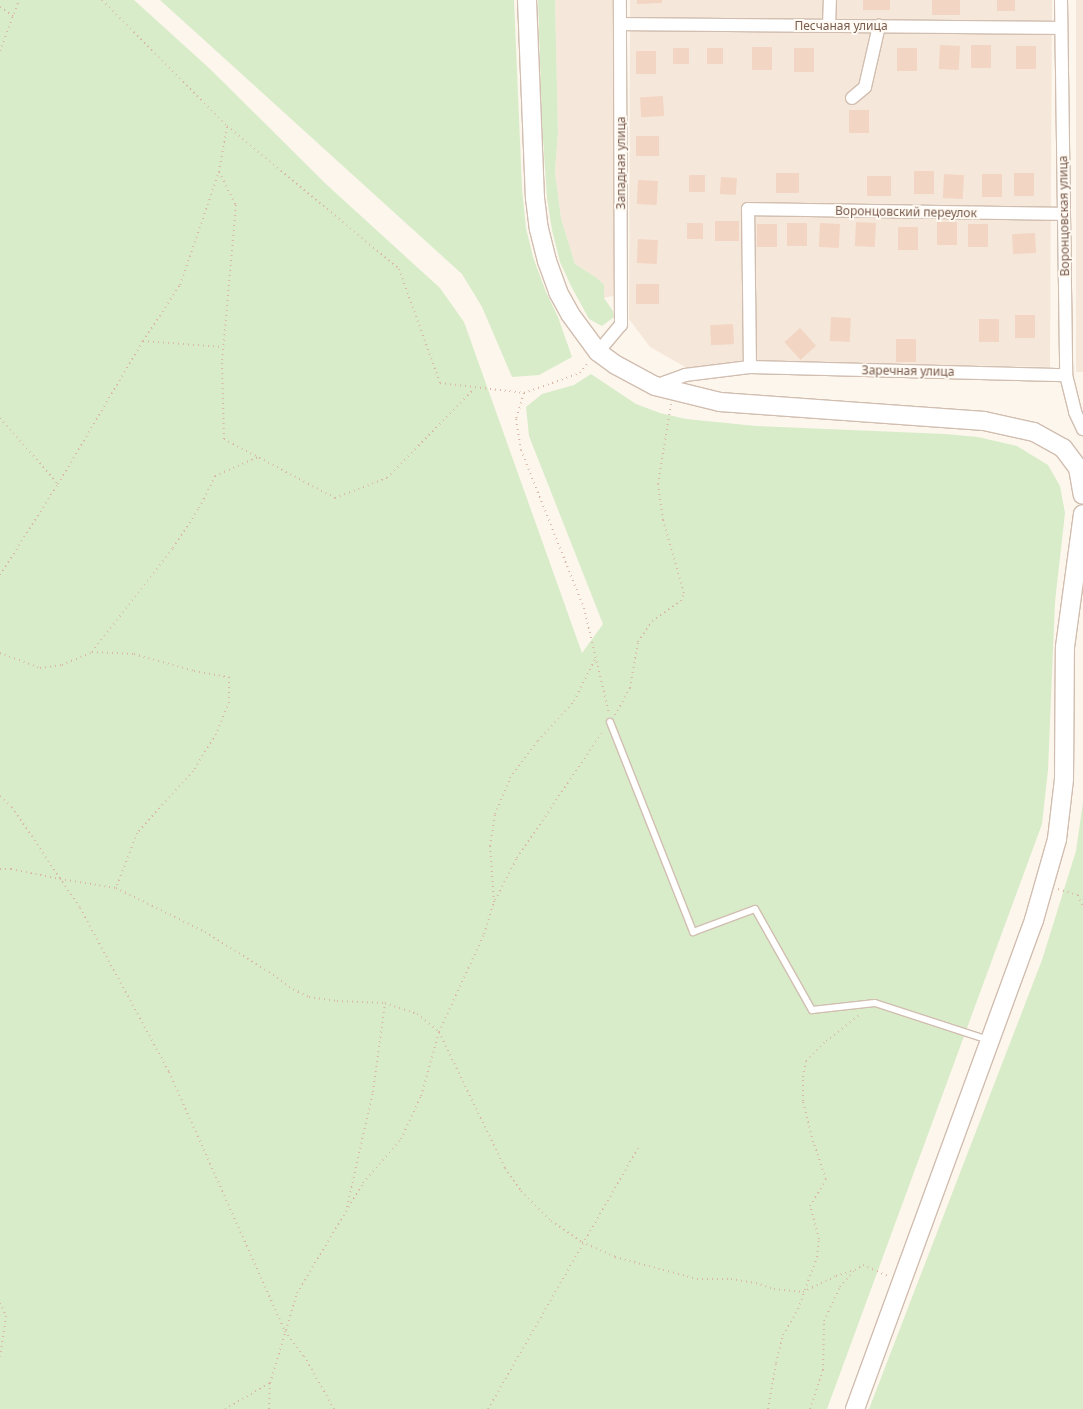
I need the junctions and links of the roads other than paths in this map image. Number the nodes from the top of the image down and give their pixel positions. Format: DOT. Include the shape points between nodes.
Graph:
graph roads {
  1 [pos="527,0"];
  2 [pos="620,0"];
  3 [pos="830,0"];
  4 [pos="1061,0"];
  5 [pos="620,24"];
  6 [pos="829,26"];
  7 [pos="879,26"];
  8 [pos="1061,28"];
  9 [pos="852,98"];
  10 [pos="1064,214"];
  11 [pos="598,352"];
  12 [pos="750,367"];
  13 [pos="1066,374"];
  14 [pos="655,386"];
  15 [pos="1083,429"];
  16 [pos="1081,463"];
  17 [pos="1083,496"];
  18 [pos="1083,514"];
  19 [pos="610,722"];
  20 [pos="989,1041"];
  21 [pos="854,1409"];
  1 -- 11 [label="main road" via="539,229 558,292"];
  2 -- 5 [label="street, Западная улица"];
  3 -- 6 [label="street"];
  4 -- 8 [label="street, Воронцовская улица"];
  5 -- 6 [label="street, Песчаная улица"];
  5 -- 11 [label="street, Западная улица" via="622,325"];
  6 -- 7 [label="street, Песчаная улица"];
  7 -- 8 [label="street, Песчаная улица"];
  7 -- 9 [label="street" via="865,87"];
  8 -- 10 [label="street, Воронцовская улица"];
  10 -- 12 [label="street, Воронцовский переулок" via="748,209"];
  10 -- 13 [label="street, Воронцовская улица"];
  11 -- 14 [label="main road"];
  12 -- 13 [label="street, Заречная улица"];
  12 -- 14 [label="street, Заречная улица" via="685,374"];
  13 -- 15 [label="street, Воронцовская улица" via="1075,412"];
  14 -- 16 [label="main road" via="720,402 984,421 1034,432 1063,448"];
  16 -- 17 [label="main road"];
  18 -- 20 [label="main road" via="1066,647 1064,779 1057,839 1034,920"];
  19 -- 20 [label="lane" via="693,932 755,909 812,1010 875,1003"];
  20 -- 21 [label="main road"];
}
